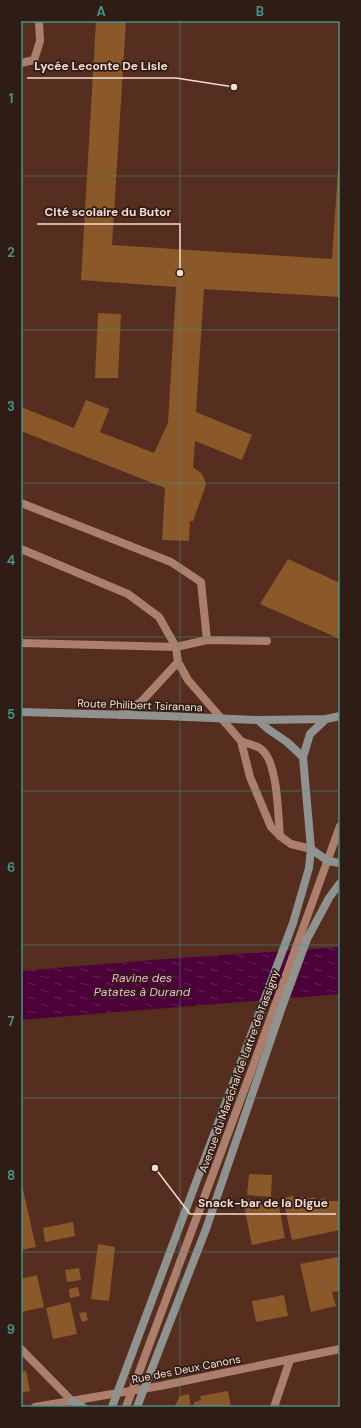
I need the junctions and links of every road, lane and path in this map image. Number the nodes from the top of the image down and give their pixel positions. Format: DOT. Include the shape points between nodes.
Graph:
graph roads {
  1 [pos="39,21"];
  2 [pos="21,63"];
  3 [pos="21,503"];
  4 [pos="21,549"];
  5 [pos="207,640"];
  6 [pos="267,641"];
  7 [pos="21,643"];
  8 [pos="176,647"];
  9 [pos="178,662"];
  10 [pos="21,712"];
  11 [pos="120,715"];
  12 [pos="340,716"];
  13 [pos="221,719"];
  14 [pos="326,719"];
  15 [pos="258,720"];
  16 [pos="241,742"];
  17 [pos="303,757"];
  18 [pos="340,826"];
  19 [pos="280,836"];
  20 [pos="311,849"];
  21 [pos="328,861"];
  22 [pos="340,863"];
  23 [pos="340,883"];
  24 [pos="303,939"];
  25 [pos="278,1006"];
  26 [pos="21,1349"];
  27 [pos="340,1349"];
  28 [pos="290,1360"];
  29 [pos="144,1389"];
  30 [pos="132,1391"];
  31 [pos="117,1392"];
  32 [pos="72,1401"];
  33 [pos="36,1407"];
  34 [pos="83,1407"];
  35 [pos="112,1407"];
  36 [pos="126,1407"];
  37 [pos="137,1407"];
  38 [pos="274,1407"];
  1 -- 2 [label="street" via="40,42 34,60"];
  3 -- 5 [label="street" via="172,562 201,582"];
  4 -- 8 [label="street" via="128,594 159,616"];
  5 -- 6 [label="street"];
  5 -- 8 [label="street"];
  7 -- 8 [label="street"];
  8 -- 9 [label="street"];
  9 -- 11 [label="street" via="141,702"];
  9 -- 13 [label="street" via="188,680"];
  10 -- 11 [label="main road, Route Philibert Tsiranana"];
  11 -- 13 [label="main road, Route Philibert Tsiranana"];
  12 -- 14 [label="main road, Route Philibert Tsiranana"];
  13 -- 15 [label="main road, Route Philibert Tsiranana"];
  13 -- 16 [label="street"];
  14 -- 15 [label="main road, Route Philibert Tsiranana"];
  14 -- 17 [label="main road" via="310,734"];
  15 -- 17 [label="main road"];
  16 -- 19 [label="street" via="250,777 271,827"];
  16 -- 19 [label="street" via="262,749 271,764 276,787"];
  17 -- 20 [label="main road, Avenue du Maréchal de Lattre de Tassigny"];
  18 -- 21 [label="street, Avenue du Maréchal de Lattre de Tassigny"];
  19 -- 20 [label="street" via="291,844"];
  20 -- 21 [label="main road"];
  20 -- 31 [label="main road, Avenue du Maréchal de Lattre de Tassigny" via="309,868 293,923"];
  21 -- 22 [label="main road"];
  21 -- 24 [label="street, Avenue du Maréchal de Lattre de Tassigny"];
  23 -- 24 [label="main road, Avenue du Maréchal de Lattre de Tassigny"];
  24 -- 25 [label="main road, Avenue du Maréchal de Lattre de Tassigny"];
  25 -- 29 [label="main road, Avenue du Maréchal de Lattre de Tassigny" via="206,1229"];
  25 -- 30 [label="street, Avenue du Maréchal de Lattre de Tassigny"];
  26 -- 32 [label="street"];
  27 -- 28 [label="street, Rue des Deux Canons"];
  28 -- 29 [label="street, Rue des Deux Canons"];
  28 -- 38 [label="street"];
  29 -- 30 [label="street, Rue des Deux Canons"];
  29 -- 37 [label="main road, Avenue du Maréchal de Lattre de Tassigny"];
  30 -- 31 [label="street, Rue des Deux Canons"];
  30 -- 36 [label="street, Avenue du Maréchal de Lattre de Tassigny"];
  31 -- 32 [label="street, Rue des Deux Canons"];
  31 -- 35 [label="main road, Avenue du Maréchal de Lattre de Tassigny"];
  32 -- 33 [label="street, Rue des Deux Canons"];
  32 -- 34 [label="main road"];
}
